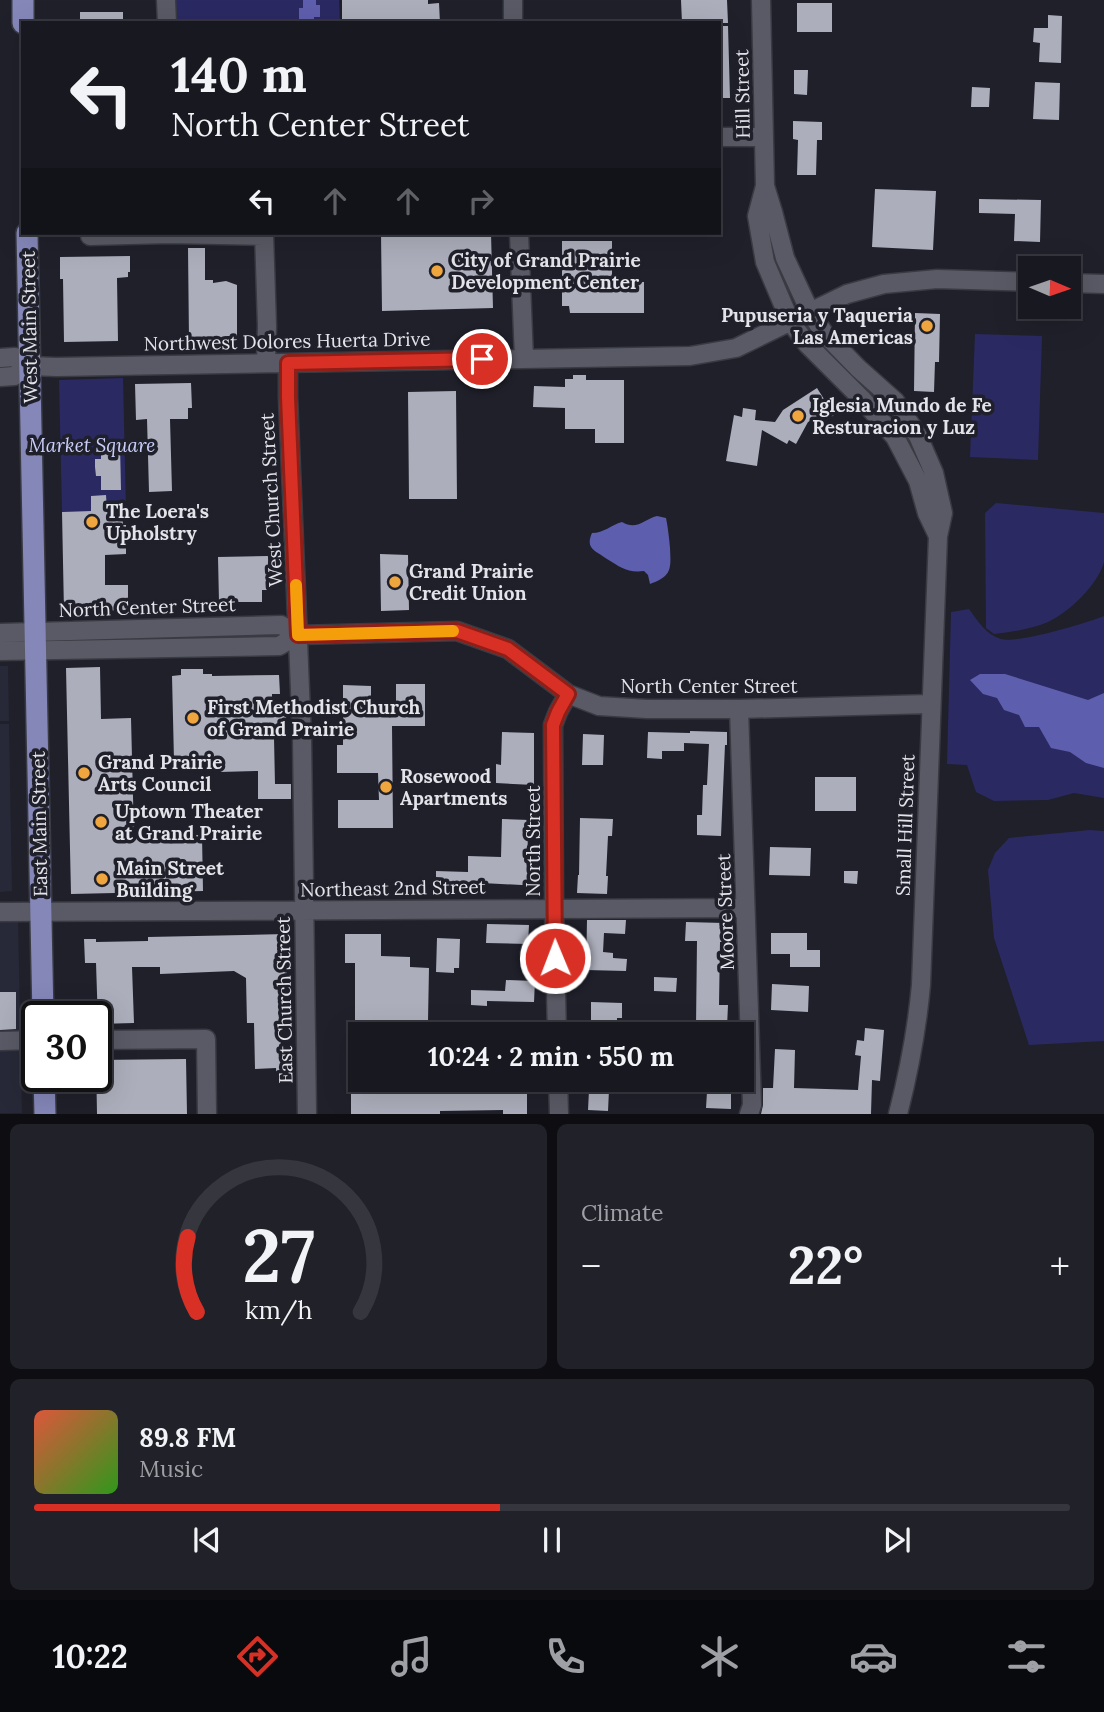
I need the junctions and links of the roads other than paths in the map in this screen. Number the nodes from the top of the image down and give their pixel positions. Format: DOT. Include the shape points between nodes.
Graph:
graph roads {
  1 [pos="23,0"];
  2 [pos="166,0"];
  3 [pos="513,0"];
  4 [pos="761,0"];
  5 [pos="23,21"];
  6 [pos="167,21"];
  7 [pos="513,21"];
  8 [pos="764,136"];
  9 [pos="721,137"];
  10 [pos="765,186"];
  11 [pos="27,235"];
  12 [pos="116,235"];
  13 [pos="264,235"];
  14 [pos="519,235"];
  15 [pos="90,236"];
  16 [pos="1018,282"];
  17 [pos="1082,283"];
  18 [pos="1104,284"];
  19 [pos="810,312"];
  20 [pos="790,321"];
  21 [pos="0,358"];
  22 [pos="524,359"];
  23 [pos="266,363"];
  24 [pos="288,363"];
  25 [pos="30,366"];
  26 [pos="0,377"];
  27 [pos="938,536"];
  28 [pos="0,633"];
  29 [pos="298,635"];
  30 [pos="36,641"];
  31 [pos="0,652"];
  32 [pos="568,694"];
  33 [pos="930,704"];
  34 [pos="739,709"];
  35 [pos="554,908"];
  36 [pos="745,908"];
  37 [pos="303,910"];
  38 [pos="0,912"];
  39 [pos="41,912"];
  40 [pos="43,1001"];
  41 [pos="557,1022"];
  42 [pos="21,1040"];
  43 [pos="112,1040"];
  44 [pos="0,1041"];
  45 [pos="44,1092"];
  46 [pos="558,1092"];
  47 [pos="45,1114"];
  48 [pos="207,1114"];
  49 [pos="307,1114"];
  50 [pos="559,1114"];
  51 [pos="749,1114"];
  52 [pos="898,1114"];
  1 -- 5 [label="main road"];
  2 -- 6 [label="street"];
  3 -- 7 [label="street"];
  4 -- 8 [label="street, Hill Street"];
  8 -- 9 [label="street"];
  8 -- 10 [label="street, Hill Street"];
  10 -- 19 [label="street, Hill Street" via="785,258"];
  10 -- 20 [label="street, Hill Street" via="757,216 765,262"];
  11 -- 25 [label="main road, West Main Street"];
  12 -- 15 [label="street"];
  13 -- 23 [label="street"];
  14 -- 22 [label="street"];
  16 -- 19 [label="street, Northwest Dolores Huerta Drive" via="937,279 884,284 847,294"];
  17 -- 18 [label="street"];
  19 -- 20 [label="street, Northwest Dolores Huerta Drive"];
  19 -- 27 [label="street, Small Hill Street" via="824,333 895,401 918,436 934,473 943,513"];
  20 -- 22 [label="street, Northwest Dolores Huerta Drive" via="736,348 690,356"];
  20 -- 27 [label="street, Small Hill Street" via="895,437 918,481"];
  21 -- 25 [label="street" via="15,358"];
  22 -- 24 [label="street, Northwest Dolores Huerta Drive"];
  23 -- 24 [label="street, Northwest Dolores Huerta Drive"];
  23 -- 25 [label="street, Northwest Dolores Huerta Drive"];
  24 -- 29 [label="street, West Church Street"];
  25 -- 26 [label="street" via="15,376"];
  25 -- 30 [label="main road, West Main Street"];
  27 -- 33 [label="street, Small Hill Street"];
  28 -- 30 [label="street"];
  29 -- 30 [label="street, North Center Street" via="281,625"];
  29 -- 32 [label="street, North Center Street" via="457,631 508,649"];
  29 -- 37 [label="street, East Church Street"];
  30 -- 31 [label="street"];
  30 -- 39 [label="main road, East Main Street"];
  32 -- 34 [label="street, North Center Street" via="599,706"];
  32 -- 35 [label="street, North Street" via="553,725"];
  33 -- 34 [label="street, North Center Street"];
  33 -- 52 [label="street, Small Hill Street" via="921,985"];
  34 -- 36 [label="street, Moore Street"];
  35 -- 36 [label="street, Northeast 2nd Street"];
  35 -- 37 [label="street, Northeast 2nd Street"];
  35 -- 41 [label="street, North Street"];
  36 -- 51 [label="street, Moore Street"];
  37 -- 39 [label="street, Northeast 2nd Street"];
  37 -- 49 [label="street, East Church Street"];
  38 -- 39 [label="street, Northeast 2nd Street"];
  39 -- 40 [label="main road, East Main Street"];
  42 -- 44 [label="street"];
  43 -- 48 [label="street" via="206,1039"];
  45 -- 47 [label="main road"];
  46 -- 50 [label="street"];
}
